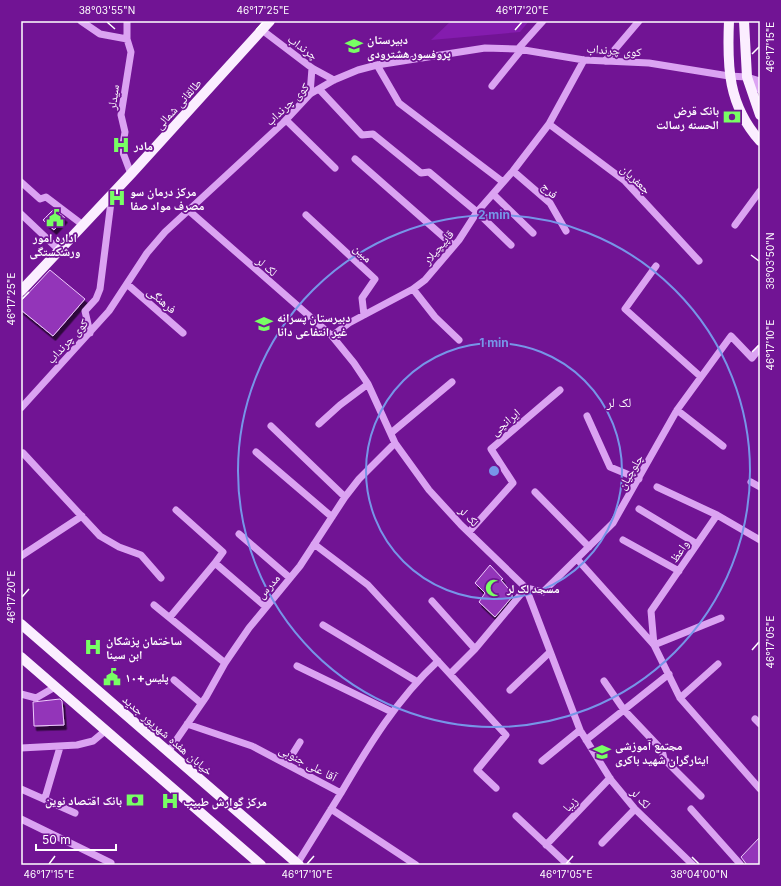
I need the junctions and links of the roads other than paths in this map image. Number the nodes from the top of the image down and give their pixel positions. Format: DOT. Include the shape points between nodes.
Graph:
graph roads {
  1 [pos="81,21"];
  2 [pos="127,21"];
  3 [pos="270,21"];
  4 [pos="543,21"];
  5 [pos="639,21"];
  6 [pos="729,21"];
  7 [pos="744,21"];
  8 [pos="262,30"];
  9 [pos="127,39"];
  10 [pos="520,49"];
  11 [pos="584,60"];
  12 [pos="605,61"];
  13 [pos="377,65"];
  14 [pos="312,68"];
  15 [pos="729,76"];
  16 [pos="747,77"];
  17 [pos="334,80"];
  18 [pos="760,81"];
  19 [pos="492,86"];
  20 [pos="319,89"];
  21 [pos="760,90"];
  22 [pos="310,94"];
  23 [pos="760,115"];
  24 [pos="286,120"];
  25 [pos="548,124"];
  26 [pos="760,140"];
  27 [pos="355,159"];
  28 [pos="335,168"];
  29 [pos="513,171"];
  30 [pos="131,174"];
  31 [pos="21,182"];
  32 [pos="503,182"];
  33 [pos="760,191"];
  34 [pos="112,194"];
  35 [pos="493,194"];
  36 [pos="188,209"];
  37 [pos="477,212"];
  38 [pos="21,214"];
  39 [pos="306,215"];
  40 [pos="83,225"];
  41 [pos="735,225"];
  42 [pos="566,230"];
  43 [pos="533,233"];
  44 [pos="511,245"];
  45 [pos="454,246"];
  46 [pos="59,250"];
  47 [pos="699,261"];
  48 [pos="656,266"];
  49 [pos="127,284"];
  50 [pos="413,289"];
  51 [pos="21,291"];
  52 [pos="364,315"];
  53 [pos="90,333"];
  54 [pos="183,333"];
  55 [pos="332,336"];
  56 [pos="459,340"];
  57 [pos="760,348"];
  58 [pos="701,376"];
  59 [pos="452,382"];
  60 [pos="368,384"];
  61 [pos="560,390"];
  62 [pos="21,408"];
  63 [pos="677,410"];
  64 [pos="587,416"];
  65 [pos="319,424"];
  66 [pos="271,426"];
  67 [pos="391,433"];
  68 [pos="396,443"];
  69 [pos="723,446"];
  70 [pos="256,452"];
  71 [pos="23,454"];
  72 [pos="639,479"];
  73 [pos="751,482"];
  74 [pos="657,487"];
  75 [pos="760,487"];
  76 [pos="536,492"];
  77 [pos="345,497"];
  78 [pos="639,509"];
  79 [pos="176,510"];
  80 [pos="717,515"];
  81 [pos="82,516"];
  82 [pos="332,517"];
  83 [pos="469,532"];
  84 [pos="239,534"];
  85 [pos="623,540"];
  86 [pos="760,540"];
  87 [pos="314,544"];
  88 [pos="697,544"];
  89 [pos="589,547"];
  90 [pos="21,556"];
  91 [pos="577,559"];
  92 [pos="215,564"];
  93 [pos="679,571"];
  94 [pos="161,578"];
  95 [pos="290,578"];
  96 [pos="526,588"];
  97 [pos="432,601"];
  98 [pos="154,604"];
  99 [pos="265,606"];
  100 [pos="170,617"];
  101 [pos="721,618"];
  102 [pos="21,624"];
  103 [pos="323,625"];
  104 [pos="654,645"];
  105 [pos="475,649"];
  106 [pos="550,652"];
  107 [pos="21,657"];
  108 [pos="438,661"];
  109 [pos="225,663"];
  110 [pos="718,664"];
  111 [pos="297,666"];
  112 [pos="450,674"];
  113 [pos="669,674"];
  114 [pos="174,680"];
  115 [pos="416,681"];
  116 [pos="604,681"];
  117 [pos="55,687"];
  118 [pos="510,690"];
  119 [pos="21,694"];
  120 [pos="680,698"];
  121 [pos="201,703"];
  122 [pos="624,710"];
  123 [pos="392,712"];
  124 [pos="187,724"];
  125 [pos="580,730"];
  126 [pos="105,731"];
  127 [pos="586,740"];
  128 [pos="300,742"];
  129 [pos="60,747"];
  130 [pos="21,748"];
  131 [pos="168,752"];
  132 [pos="542,761"];
  133 [pos="287,763"];
  134 [pos="610,778"];
  135 [pos="21,788"];
  136 [pos="496,788"];
  137 [pos="760,789"];
  138 [pos="341,793"];
  139 [pos="701,796"];
  140 [pos="45,798"];
  141 [pos="331,809"];
  142 [pos="635,809"];
  143 [pos="691,809"];
  144 [pos="75,813"];
  145 [pos="516,816"];
  146 [pos="21,819"];
  147 [pos="602,843"];
  148 [pos="546,845"];
  149 [pos="111,863"];
  150 [pos="298,864"];
  151 [pos="262,865"];
  152 [pos="416,865"];
  153 [pos="568,865"];
  154 [pos="693,865"];
  155 [pos="741,865"];
  1 -- 9 [label="street" via="100,34"];
  2 -- 9 [label="street, سیدلر"];
  3 -- 8 [label="main road, طالقانی شمالی"];
  4 -- 10 [label="street"];
  5 -- 12 [label="street"];
  6 -- 15 [label="main road"];
  7 -- 16 [label="main road"];
  8 -- 14 [label="street, چرنداب"];
  8 -- 30 [label="main road, طالقانی شمالی"];
  9 -- 30 [label="street, سیدلر" via="131,52 121,115 125,132 122,150"];
  10 -- 11 [label="street, کوی چرنداب"];
  10 -- 13 [label="street, کوی چرنداب" via="485,48"];
  10 -- 19 [label="street"];
  11 -- 12 [label="street, کوی چرنداب"];
  11 -- 25 [label="street, قاپیچیلار"];
  12 -- 15 [label="street, کوی چرنداب" via="649,63"];
  13 -- 17 [label="street, کوی چرنداب"];
  13 -- 32 [label="street" via="399,103"];
  14 -- 17 [label="street, چرنداب"];
  14 -- 22 [label="street"];
  15 -- 16 [label="street, کوی چرنداب"];
  15 -- 26 [label="main road" via="742,118"];
  16 -- 18 [label="street, کوی چرنداب"];
  16 -- 21 [label="street"];
  16 -- 23 [label="main road"];
  17 -- 20 [label="street, کوی چرنداب"];
  20 -- 22 [label="street, کوی چرنداب"];
  20 -- 37 [label="street" via="362,135 374,134 421,173 429,172"];
  22 -- 24 [label="street, کوی چرنداب"];
  24 -- 28 [label="street"];
  24 -- 36 [label="street, کوی چرنداب"];
  25 -- 29 [label="street, قاپیچیلار"];
  25 -- 47 [label="street, جعفریان" via="625,181"];
  27 -- 45 [label="street"];
  29 -- 32 [label="street, قاپیچیلار"];
  29 -- 42 [label="street, فرج" via="550,203"];
  30 -- 34 [label="main road, طالقانی شمالی"];
  31 -- 40 [label="street" via="40,199 46,197"];
  32 -- 35 [label="street, قاپیچیلار"];
  33 -- 41 [label="street"];
  34 -- 40 [label="main road, طالقانی شمالی"];
  34 -- 53 [label="street" via="100,289 85,311"];
  35 -- 37 [label="street, قاپیچیلار"];
  35 -- 43 [label="street"];
  36 -- 49 [label="street, کوی چرنداب" via="147,253"];
  36 -- 55 [label="street, لک لر"];
  37 -- 44 [label="street"];
  37 -- 45 [label="street, قاپیچیلار"];
  38 -- 46 [label="street"];
  39 -- 52 [label="street, مبین" via="375,279 362,298"];
  40 -- 46 [label="main road, طالقانی شمالی"];
  45 -- 50 [label="street, قاپیچیلار" via="425,280"];
  46 -- 51 [label="main road, طالقانی شمالی"];
  48 -- 58 [label="street" via="624,309"];
  49 -- 53 [label="street, کوی چرنداب"];
  49 -- 54 [label="street, فرهنگی"];
  50 -- 52 [label="street, قاپیچیلار"];
  50 -- 56 [label="street" via="434,317"];
  52 -- 55 [label="street, قاپیچیلار"];
  53 -- 62 [label="street, کوی چرنداب"];
  55 -- 60 [label="street, لک لر"];
  57 -- 58 [label="street, چلوچیان" via="752,358 731,336"];
  58 -- 63 [label="street, چلوچیان"];
  59 -- 67 [label="street"];
  60 -- 65 [label="street"];
  60 -- 67 [label="street, لک لر"];
  61 -- 83 [label="street, ایرانچی" via="491,450 513,483"];
  63 -- 69 [label="street"];
  63 -- 72 [label="street, چلوچیان"];
  64 -- 72 [label="street" via="610,466"];
  66 -- 77 [label="street"];
  67 -- 68 [label="street, لک لر"];
  68 -- 77 [label="street, مدرس" via="359,479"];
  68 -- 83 [label="street, لک لر" via="429,490"];
  70 -- 82 [label="street"];
  71 -- 81 [label="street"];
  72 -- 89 [label="street, چلوچیان" via="613,523"];
  73 -- 75 [label="street"];
  74 -- 80 [label="street"];
  76 -- 89 [label="street"];
  77 -- 82 [label="street, مدرس"];
  78 -- 88 [label="street"];
  79 -- 92 [label="street" via="223,552"];
  80 -- 86 [label="street"];
  80 -- 88 [label="street, واعظ"];
  81 -- 90 [label="street"];
  81 -- 94 [label="street" via="100,536 141,555"];
  82 -- 87 [label="street, مدرس"];
  83 -- 96 [label="street, لک لر"];
  84 -- 95 [label="street"];
  85 -- 93 [label="street"];
  87 -- 95 [label="street, مدرس"];
  87 -- 108 [label="street" via="368,585"];
  88 -- 93 [label="street, واعظ"];
  89 -- 91 [label="street, چلوچیان"];
  91 -- 96 [label="street, چلوچیان" via="543,592"];
  91 -- 104 [label="street"];
  92 -- 99 [label="street"];
  92 -- 100 [label="street"];
  93 -- 104 [label="street, واعظ" via="651,611"];
  95 -- 99 [label="street, مدرس"];
  96 -- 105 [label="street"];
  96 -- 106 [label="street, لک لر"];
  97 -- 105 [label="street"];
  98 -- 100 [label="street"];
  99 -- 109 [label="street, مدرس"];
  100 -- 109 [label="street"];
  101 -- 104 [label="street"];
  102 -- 131 [label="main road, خیابان هفده شهریور جدید"];
  103 -- 115 [label="street"];
  104 -- 113 [label="street, واعظ"];
  105 -- 112 [label="street"];
  106 -- 118 [label="street"];
  106 -- 125 [label="street, لک لر"];
  107 -- 117 [label="main road"];
  108 -- 112 [label="street"];
  108 -- 115 [label="street"];
  109 -- 121 [label="street, مدرس"];
  110 -- 120 [label="street"];
  111 -- 123 [label="street"];
  112 -- 136 [label="street" via="506,735 476,770"];
  113 -- 120 [label="street, واعظ"];
  113 -- 122 [label="street"];
  114 -- 121 [label="street"];
  115 -- 123 [label="street"];
  116 -- 122 [label="street"];
  117 -- 119 [label="street" via="36,698"];
  117 -- 126 [label="main road"];
  120 -- 137 [label="street, واعظ"];
  121 -- 124 [label="street, مدرس"];
  122 -- 127 [label="street"];
  122 -- 139 [label="street" via="662,750 664,759"];
  123 -- 138 [label="street" via="367,747"];
  124 -- 131 [label="street, مدرس"];
  124 -- 133 [label="street, آقا علی جنوبی" via="252,746"];
  125 -- 127 [label="street, لک لر"];
  125 -- 132 [label="street"];
  126 -- 129 [label="street" via="93,741"];
  126 -- 151 [label="main road"];
  127 -- 134 [label="street, لک لر"];
  128 -- 133 [label="street"];
  129 -- 130 [label="street"];
  129 -- 140 [label="street"];
  131 -- 150 [label="main road, خیابان هفده شهریور جدید"];
  133 -- 138 [label="street, آقا علی جنوبی"];
  134 -- 142 [label="street, لک لر"];
  134 -- 148 [label="street, زیبا"];
  135 -- 140 [label="street"];
  138 -- 141 [label="street, آقا علی جنوبی"];
  140 -- 144 [label="street"];
  141 -- 150 [label="street, آقا علی جنوبی"];
  141 -- 152 [label="street"];
  142 -- 147 [label="street"];
  142 -- 154 [label="street, لک لر"];
  143 -- 155 [label="street"];
  145 -- 148 [label="street"];
  146 -- 149 [label="street"];
  148 -- 153 [label="street"];
}
